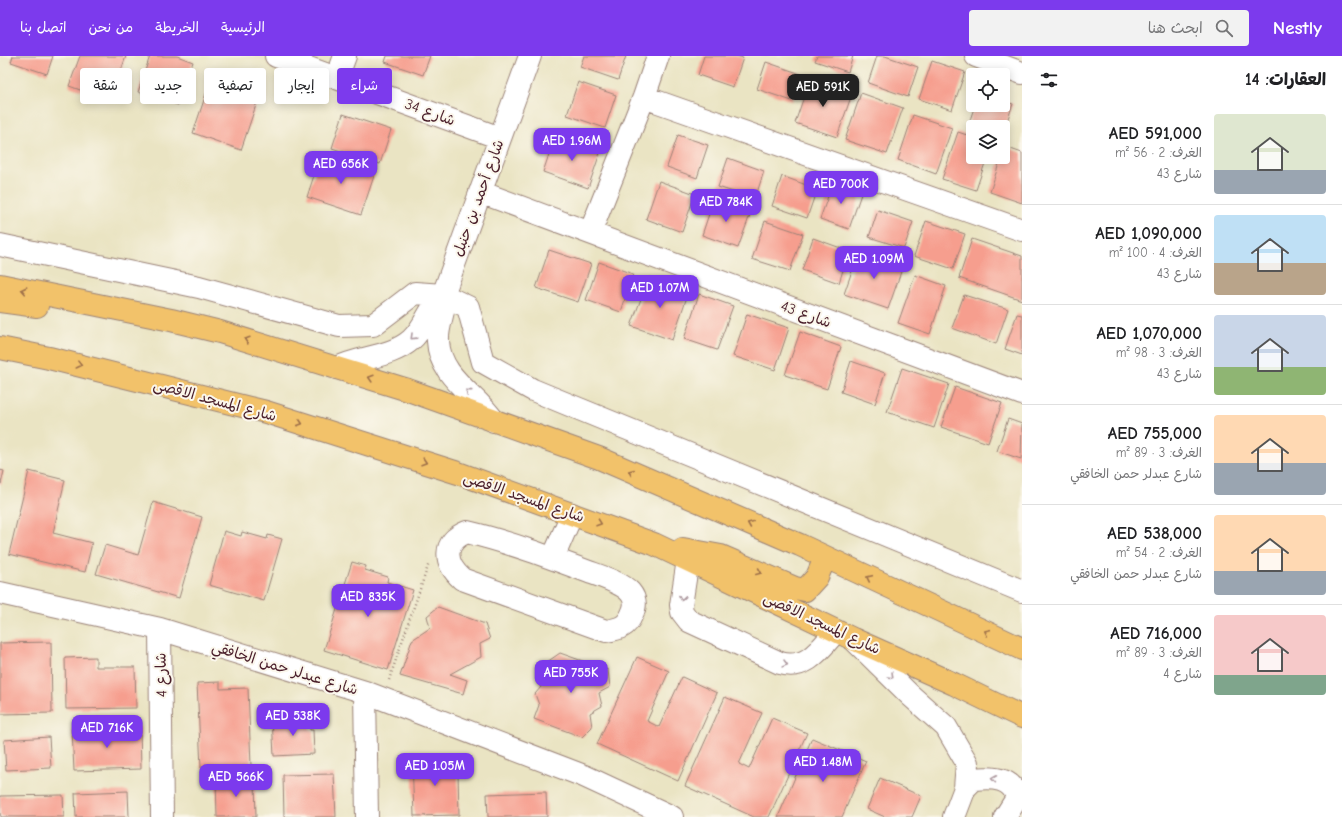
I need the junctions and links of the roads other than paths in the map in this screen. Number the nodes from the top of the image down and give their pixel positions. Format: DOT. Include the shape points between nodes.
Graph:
graph roads {
  1 [pos="276,56"];
  2 [pos="345,56"];
  3 [pos="530,56"];
  4 [pos="658,56"];
  5 [pos="976,56"];
  6 [pos="341,68"];
  7 [pos="1022,73"];
  8 [pos="337,78"];
  9 [pos="644,97"];
  10 [pos="392,98"];
  11 [pos="500,138"];
  12 [pos="480,192"];
  13 [pos="1022,230"];
  14 [pos="590,233"];
  15 [pos="0,245"];
  16 [pos="0,285"];
  17 [pos="443,294"];
  18 [pos="0,301"];
  19 [pos="171,320"];
  20 [pos="0,338"];
  21 [pos="0,348"];
  22 [pos="49,358"];
  23 [pos="337,368"];
  24 [pos="1022,394"];
  25 [pos="494,421"];
  26 [pos="572,514"];
  27 [pos="654,544"];
  28 [pos="553,558"];
  29 [pos="825,558"];
  30 [pos="688,560"];
  31 [pos="1022,591"];
  32 [pos="0,593"];
  33 [pos="160,629"];
  34 [pos="845,635"];
  35 [pos="1022,649"];
  36 [pos="374,696"];
  37 [pos="1022,718"];
  38 [pos="965,788"];
  39 [pos="1019,797"];
  40 [pos="162,817"];
  41 [pos="367,817"];
  42 [pos="672,817"];
  43 [pos="954,817"];
  44 [pos="1005,817"];
  1 -- 8 [label="street, شارع 34"];
  2 -- 6 [label="street"];
  3 -- 11 [label="street, شارع أحمد بن حنبل"];
  4 -- 9 [label="street"];
  5 -- 7 [label="street"];
  9 -- 13 [label="street"];
  9 -- 14 [label="street"];
  10 -- 11 [label="street, شارع 34"];
  11 -- 12 [label="street, شارع أحمد بن حنبل"];
  12 -- 14 [label="street, شارع 43"];
  12 -- 17 [label="street, شارع أحمد بن حنبل"];
  14 -- 24 [label="street, شارع 43"];
  15 -- 17 [label="street" via="199,287 338,326 373,325 415,293"];
  19 -- 16 [label="main road, one-way"];
  17 -- 23 [label="street, شارع أحمد بن حنبل, one-way" via="433,306 420,331 403,346 382,355 353,360"];
  25 -- 17 [label="street, شارع أحمد بن حنبل, one-way" via="481,404 452,377 442,361 438,333 444,305"];
  17 -- 31 [label="street" via="468,307 484,362 533,390"];
  18 -- 19 [label="main road" via="104,317"];
  23 -- 19 [label="main road, one-way" via="220,332"];
  20 -- 22 [label="main road"];
  21 -- 22 [label="main road, شارع المسجد الاقصى"];
  22 -- 26 [label="main road, شارع المسجد الاقصى, one-way" via="266,412 458,473"];
  25 -- 23 [label="main road, one-way"];
  29 -- 25 [label="main road, one-way" via="599,458"];
  26 -- 27 [label="main road, شارع المسجد الاقصى, one-way"];
  26 -- 28 [label="street"];
  27 -- 29 [label="main road, one-way" via="721,556 805,590 817,577"];
  27 -- 30 [label="main road, شارع المسجد الاقصى"];
  28 -- 28 [label="street" via="467,532 456,536 448,549 453,571 462,579 606,631 622,628 630,621 635,600 629,591 609,580"];
  35 -- 29 [label="main road, one-way"];
  30 -- 34 [label="main road, شارع المسجد الاقصى"];
  30 -- 34 [label="street, one-way" via="681,605 682,612 689,620 780,663 792,666 810,660"];
  32 -- 33 [label="street, شارع عبدلر حمن الخافقي"];
  33 -- 36 [label="street, شارع عبدلر حمن الخافقي"];
  33 -- 40 [label="street, شارع 4"];
  34 -- 37 [label="main road, شارع المسجد الاقصى"];
  34 -- 38 [label="street, one-way" via="946,727 968,763"];
  36 -- 41 [label="street"];
  36 -- 42 [label="street, شارع عبدلر حمن الخافقي" via="584,776"];
  39 -- 38 [label="street, one-way" via="1011,785 992,778 974,779"];
  38 -- 43 [label="street"];
  39 -- 44 [label="street"];
}
